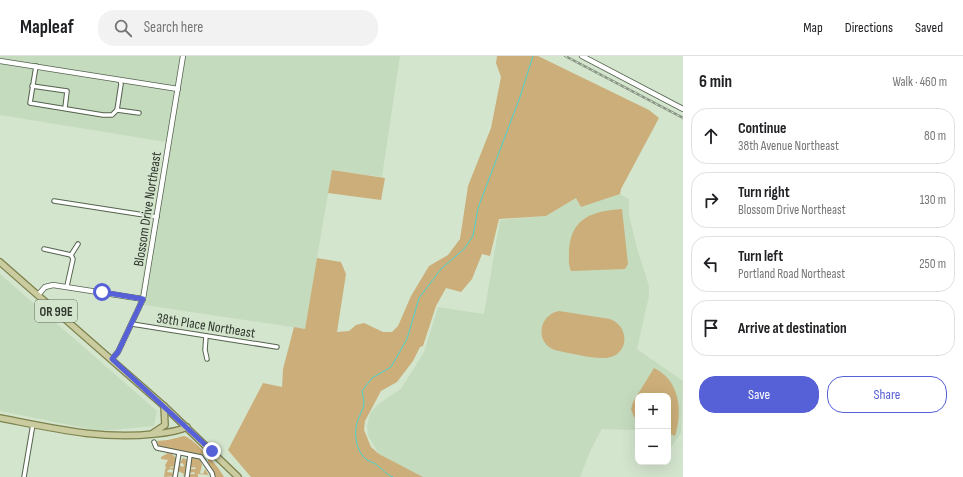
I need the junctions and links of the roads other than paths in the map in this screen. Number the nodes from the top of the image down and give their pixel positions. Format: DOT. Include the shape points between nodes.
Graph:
graph roads {
  1 [pos="183,56"];
  2 [pos="582,56"];
  3 [pos="0,61"];
  4 [pos="36,66"];
  5 [pos="120,80"];
  6 [pos="32,86"];
  7 [pos="178,89"];
  8 [pos="65,108"];
  9 [pos="683,109"];
  10 [pos="117,110"];
  11 [pos="139,113"];
  12 [pos="54,201"];
  13 [pos="156,217"];
  14 [pos="78,244"];
  15 [pos="44,249"];
  16 [pos="71,255"];
  17 [pos="0,262"];
  18 [pos="67,286"];
  19 [pos="38,295"];
  20 [pos="143,299"];
  21 [pos="132,324"];
  22 [pos="206,336"];
  23 [pos="277,347"];
  24 [pos="112,359"];
  25 [pos="207,359"];
  26 [pos="164,406"];
  27 [pos="0,418"];
  28 [pos="33,424"];
  29 [pos="187,427"];
  30 [pos="150,435"];
  31 [pos="154,442"];
  32 [pos="179,453"];
  33 [pos="190,455"];
  34 [pos="24,477"];
  35 [pos="175,477"];
  36 [pos="187,477"];
  37 [pos="213,477"];
  38 [pos="238,477"];
  1 -- 7 [label="street, Blossom Drive Northeast"];
  2 -- 9 [label="street"];
  3 -- 4 [label="street"];
  4 -- 5 [label="street"];
  4 -- 6 [label="street"];
  5 -- 7 [label="street"];
  5 -- 10 [label="street"];
  6 -- 8 [label="street" via="30,103"];
  6 -- 8 [label="street" via="68,91"];
  7 -- 13 [label="street, Blossom Drive Northeast"];
  8 -- 10 [label="street" via="112,115"];
  10 -- 11 [label="street"];
  12 -- 13 [label="street"];
  13 -- 20 [label="street, Blossom Drive Northeast"];
  14 -- 16 [label="street"];
  15 -- 16 [label="street"];
  16 -- 18 [label="street"];
  17 -- 19 [label="main road, OR 99E"];
  18 -- 19 [label="street" via="48,285"];
  18 -- 20 [label="street"];
  19 -- 24 [label="main road, OR 99E"];
  20 -- 21 [label="street, Blossom Drive Northeast"];
  21 -- 22 [label="street, 38th Place Northeast"];
  21 -- 24 [label="street, Blossom Drive Northeast"];
  22 -- 23 [label="street, 38th Place Northeast"];
  22 -- 25 [label="street"];
  24 -- 26 [label="main road, OR 99E"];
  26 -- 29 [label="main road, OR 99E"];
  26 -- 30 [label="main road" via="165,425"];
  27 -- 28 [label="main road"];
  28 -- 30 [label="main road" via="109,436"];
  28 -- 34 [label="street"];
  29 -- 30 [label="main road" via="175,432"];
  29 -- 38 [label="main road, OR 99E"];
  31 -- 32 [label="street" via="157,448"];
  32 -- 33 [label="street"];
  32 -- 35 [label="street"];
  33 -- 36 [label="street"];
  33 -- 37 [label="street" via="201,457"];
}
